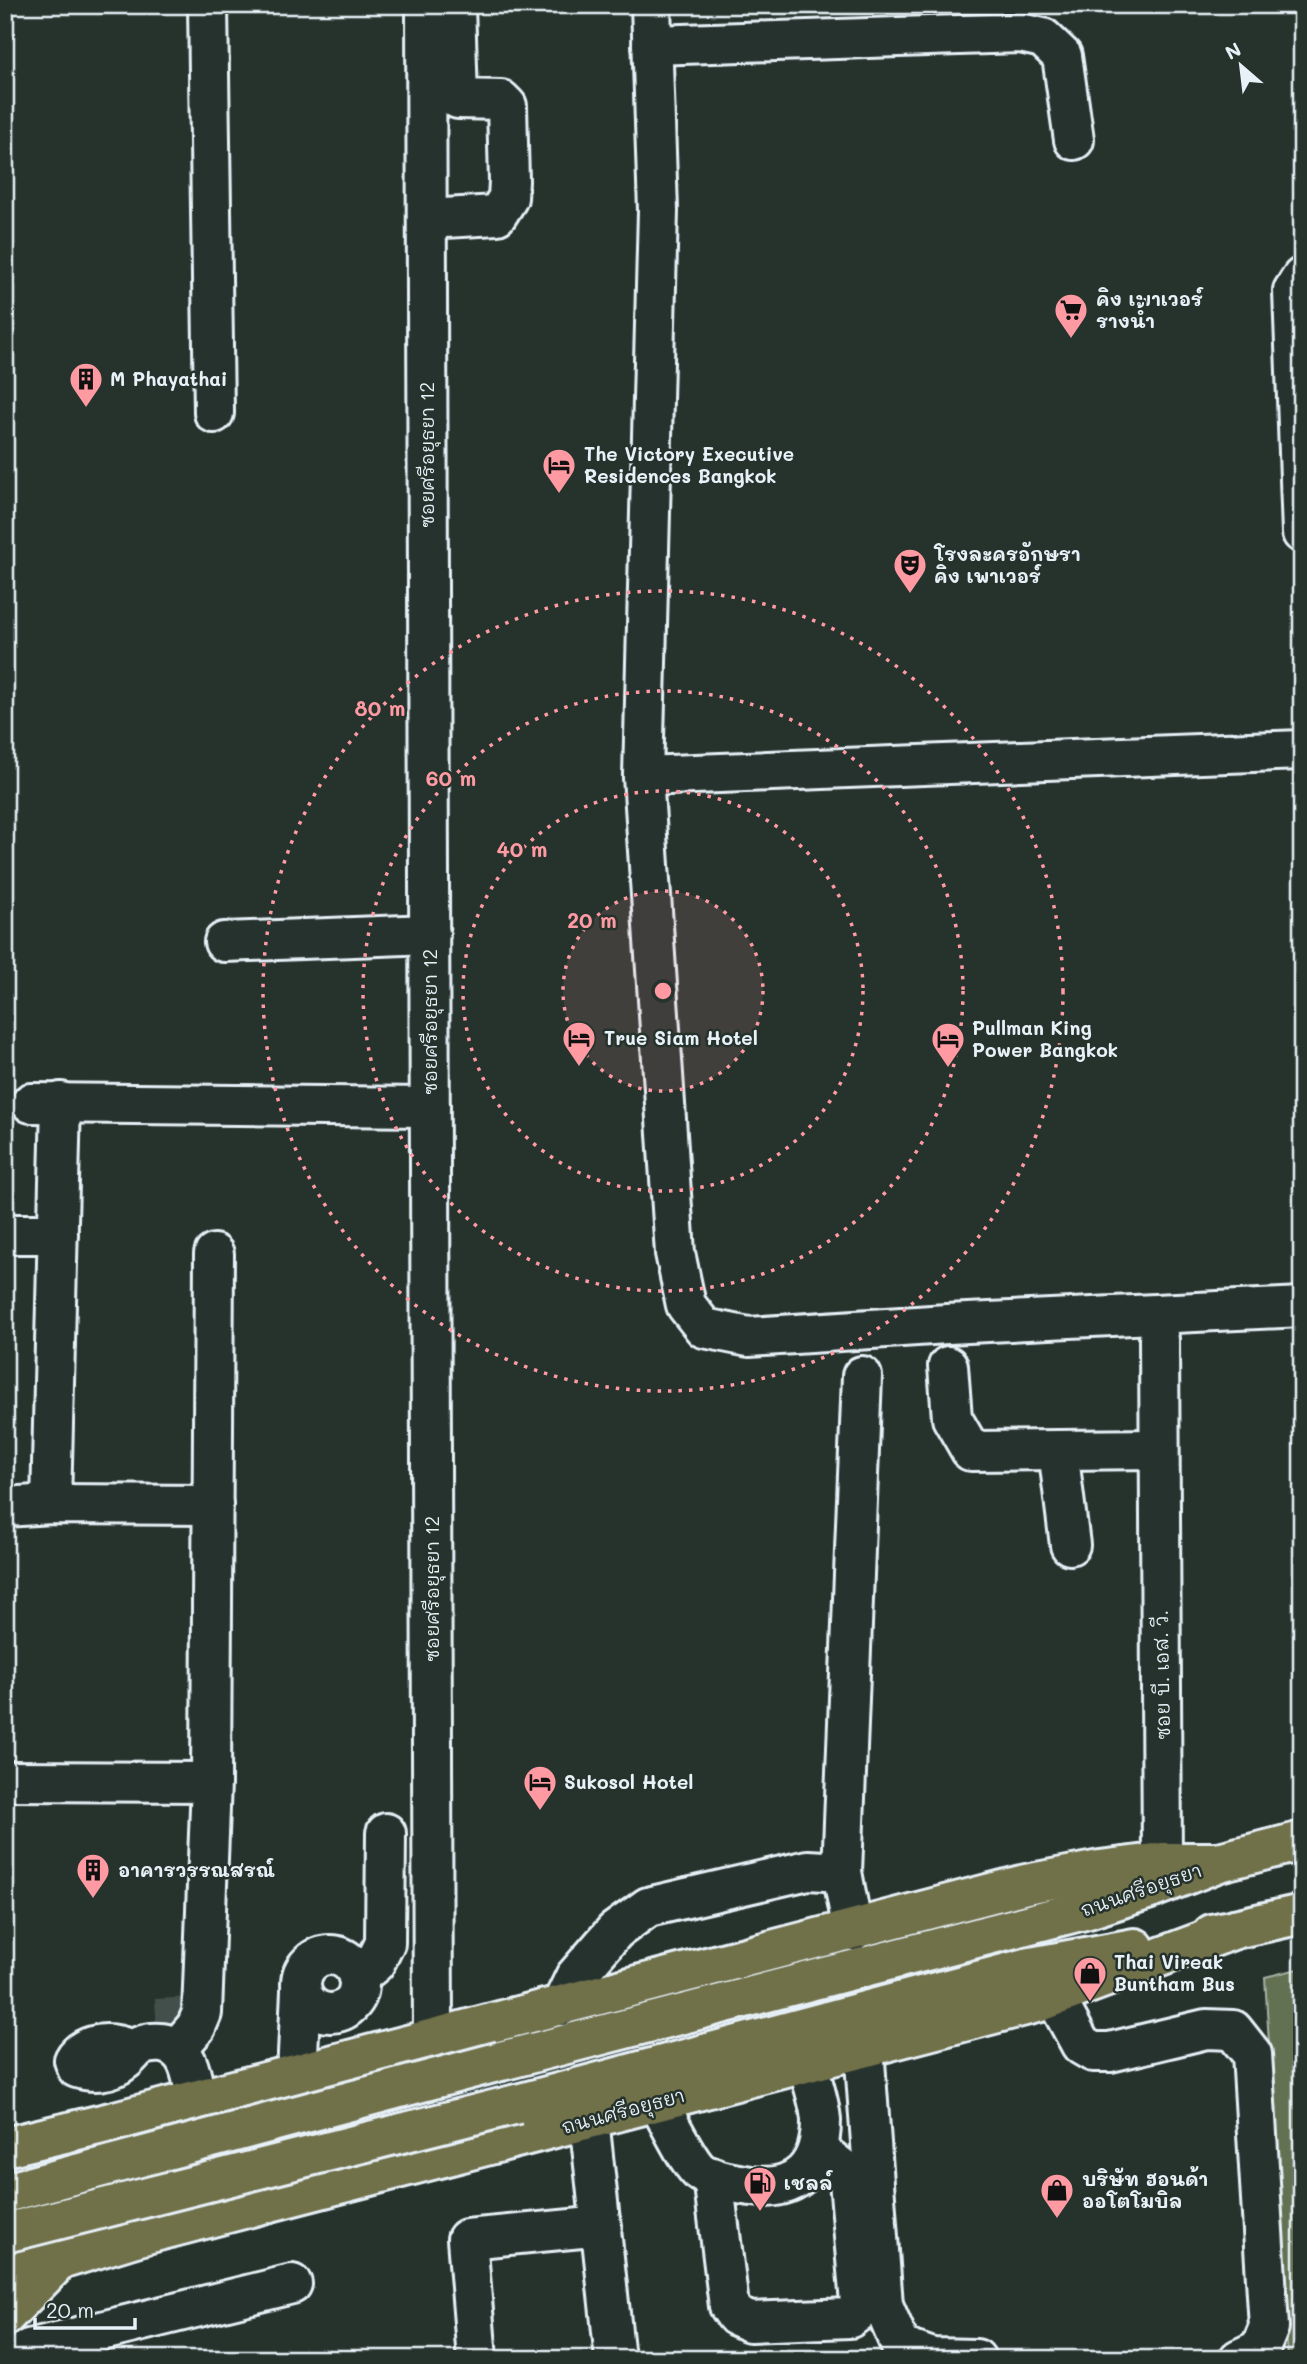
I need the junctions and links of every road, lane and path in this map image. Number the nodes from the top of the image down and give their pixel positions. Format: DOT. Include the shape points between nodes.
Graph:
graph roads {
  1 [pos="208,5"];
  2 [pos="426,5"];
  3 [pos="455,5"];
  4 [pos="651,5"];
  5 [pos="652,45"];
  6 [pos="1074,141"];
  7 [pos="427,219"];
  8 [pos="1302,277"];
  9 [pos="214,413"];
  10 [pos="1302,533"];
  11 [pos="1302,750"];
  12 [pos="643,775"];
  13 [pos="430,934"];
  14 [pos="224,942"];
  15 [pos="430,1107"];
  16 [pos="5,1234"];
  17 [pos="58,1234"];
  18 [pos="214,1254"];
  19 [pos="1302,1307"];
  20 [pos="1159,1339"];
  21 [pos="948,1366"];
  22 [pos="862,1376"];
  23 [pos="1159,1449"];
  24 [pos="1058,1450"];
  25 [pos="51,1504"];
  26 [pos="214,1505"];
  27 [pos="5,1507"];
  28 [pos="1070,1545"];
  29 [pos="5,1781"];
  30 [pos="211,1782"];
  31 [pos="386,1833"];
  32 [pos="1302,1841"];
  33 [pos="1162,1862"];
  34 [pos="1219,1862"];
  35 [pos="842,1872"];
  36 [pos="1302,1914"];
  37 [pos="1235,1929"];
  38 [pos="853,1931"];
  39 [pos="1055,1997"];
  40 [pos="561,2006"];
  41 [pos="433,2039"];
  42 [pos="864,2048"];
  43 [pos="177,2049"];
  44 [pos="133,2052"];
  45 [pos="807,2063"];
  46 [pos="297,2074"];
  47 [pos="196,2099"];
  48 [pos="658,2102"];
  49 [pos="589,2119"];
  50 [pos="111,2122"];
  51 [pos="17,2138"];
  52 [pos="818,2150"];
  53 [pos="713,2177"];
  54 [pos="5,2193"];
  55 [pos="602,2226"];
  56 [pos="5,2233"];
  57 [pos="135,2237"];
  58 [pos="60,2260"];
  59 [pos="5,2272"];
  60 [pos="292,2284"];
  61 [pos="5,2316"];
  62 [pos="19,2359"];
  63 [pos="477,2359"];
  64 [pos="615,2359"];
  65 [pos="976,2359"];
  66 [pos="1238,2359"];
  1 -- 9 [label="street"];
  2 -- 7 [label="street, ซอยศรีอยุธยา 12"];
  3 -- 7 [label="street" via="458,100 501,100 507,106 508,198 497,215"];
  4 -- 5 [label="street"];
  5 -- 6 [label="street" via="1020,33 1043,38 1062,56"];
  5 -- 12 [label="street" via="657,211"];
  7 -- 13 [label="street, ซอยศรีอยุธยา 12"];
  8 -- 10 [label="street" via="1293,291"];
  11 -- 12 [label="street"];
  12 -- 19 [label="street" via="675,1253 686,1306 704,1328 749,1337"];
  13 -- 14 [label="street"];
  13 -- 15 [label="street, ซอยศรีอยุธยา 12"];
  15 -- 17 [label="street" via="46,1103"];
  15 -- 41 [label="street, ซอยศรีอยุธยา 12"];
  16 -- 17 [label="street"];
  17 -- 25 [label="street"];
  18 -- 26 [label="street"];
  20 -- 23 [label="street, ซอย บี. เอส. วี."];
  21 -- 24 [label="street" via="951,1418 971,1451"];
  22 -- 35 [label="street"];
  23 -- 24 [label="street"];
  23 -- 33 [label="street, ซอย บี. เอส. วี."];
  24 -- 28 [label="street"];
  25 -- 26 [label="street"];
  25 -- 27 [label="street"];
  26 -- 30 [label="street"];
  29 -- 30 [label="street"];
  30 -- 43 [label="street" via="202,2012"];
  31 -- 46 [label="street" via="385,1943 375,1962 358,1977 354,2001 339,2012 319,2012 301,1991"];
  32 -- 34 [label="main road, ถนนศรีอยุธยา"];
  33 -- 34 [label="main road, ถนนศรีอยุธยา"];
  33 -- 38 [label="main road, ถนนศรีอยุธยา" via="1026,1884"];
  34 -- 54 [label="main road, ถนนศรีอยุธยา, bridge" via="1061,1917"];
  35 -- 38 [label="street"];
  35 -- 40 [label="street" via="808,1870 648,1908 615,1931 575,1977"];
  36 -- 37 [label="main road, ถนนศรีอยุธยา"];
  37 -- 39 [label="main road, ถนนศรีอยุธยา"];
  37 -- 56 [label="main road, ถนนศรีอยุธยา, bridge" via="1026,1968 517,2104"];
  38 -- 40 [label="main road, ถนนศรีอยุธยา"];
  39 -- 42 [label="main road, ถนนศรีอยุธยา"];
  39 -- 66 [label="street" via="1081,2045 1093,2052 1206,2029 1233,2030 1252,2054 1269,2327 1260,2348"];
  40 -- 41 [label="main road, ถนนศรีอยุธยา"];
  41 -- 46 [label="main road, ถนนศรีอยุธยา"];
  42 -- 45 [label="main road, ถนนศรีอยุธยา"];
  42 -- 65 [label="street" via="883,2305 901,2347 932,2358"];
  43 -- 44 [label="street" via="156,2042"];
  43 -- 47 [label="street" via="191,2073"];
  45 -- 48 [label="main road, ถนนศรีอยุธยา"];
  45 -- 52 [label="street" via="821,2118"];
  46 -- 47 [label="main road, ถนนศรีอยุธยา"];
  47 -- 50 [label="main road, ถนนศรีอยุธยา"];
  48 -- 49 [label="main road, ถนนศรีอยุธยา"];
  48 -- 53 [label="street" via="700,2172"];
  49 -- 55 [label="street"];
  49 -- 57 [label="main road, ถนนศรีอยุธยา"];
  50 -- 51 [label="main road, ถนนศรีอยุธยา"];
  50 -- 57 [label="main road" via="65,2163 57,2190 71,2211"];
  52 -- 53 [label="street" via="802,2178 785,2185 761,2187"];
  52 -- 53 [label="street" via="844,2170 849,2181 860,2303 850,2318 750,2322 736,2316 729,2306"];
  55 -- 63 [label="street" via="467,2239"];
  55 -- 64 [label="street"];
  57 -- 58 [label="main road, ถนนศรีอยุธยา"];
  58 -- 59 [label="main road, ถนนศรีอยุธยา"];
  58 -- 61 [label="main road"];
  60 -- 62 [label="street" via="29,2349"];
}
